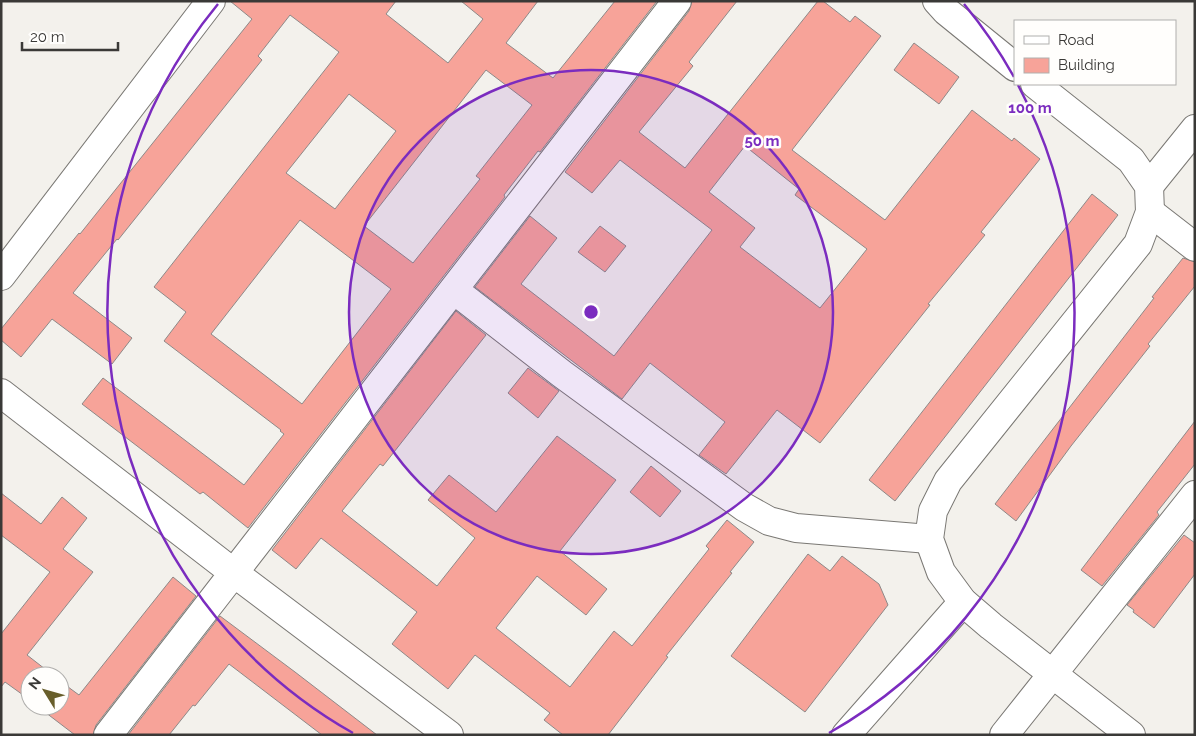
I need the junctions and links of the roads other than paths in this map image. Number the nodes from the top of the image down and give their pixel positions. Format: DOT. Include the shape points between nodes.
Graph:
graph roads {
  1 [pos="211,1"];
  2 [pos="676,1"];
  3 [pos="936,1"];
  4 [pos="1014,66"];
  5 [pos="1036,85"];
  6 [pos="1195,129"];
  7 [pos="1150,199"];
  8 [pos="1195,247"];
  9 [pos="1,276"];
  10 [pos="454,290"];
  11 [pos="1,393"];
  12 [pos="1195,495"];
  13 [pos="929,539"];
  14 [pos="234,573"];
  15 [pos="964,602"];
  16 [pos="1052,674"];
  17 [pos="108,735"];
  18 [pos="449,735"];
  19 [pos="846,735"];
  20 [pos="1004,735"];
  21 [pos="1131,735"];
  1 -- 9 [label="main road"];
  2 -- 10 [label="main road"];
  3 -- 4 [label="main road"];
  5 -- 7 [label="main road" via="1131,160"];
  6 -- 7 [label="main road"];
  7 -- 8 [label="main road"];
  7 -- 13 [label="main road" via="1138,244 948,481 933,511"];
  10 -- 13 [label="main road" via="562,374 736,501 769,521 796,528"];
  10 -- 14 [label="main road"];
  11 -- 14 [label="main road"];
  12 -- 16 [label="main road"];
  13 -- 15 [label="main road" via="941,572"];
  14 -- 17 [label="main road"];
  14 -- 18 [label="main road"];
  15 -- 16 [label="main road"];
  15 -- 19 [label="main road"];
  16 -- 20 [label="main road"];
  16 -- 21 [label="main road"];
}
